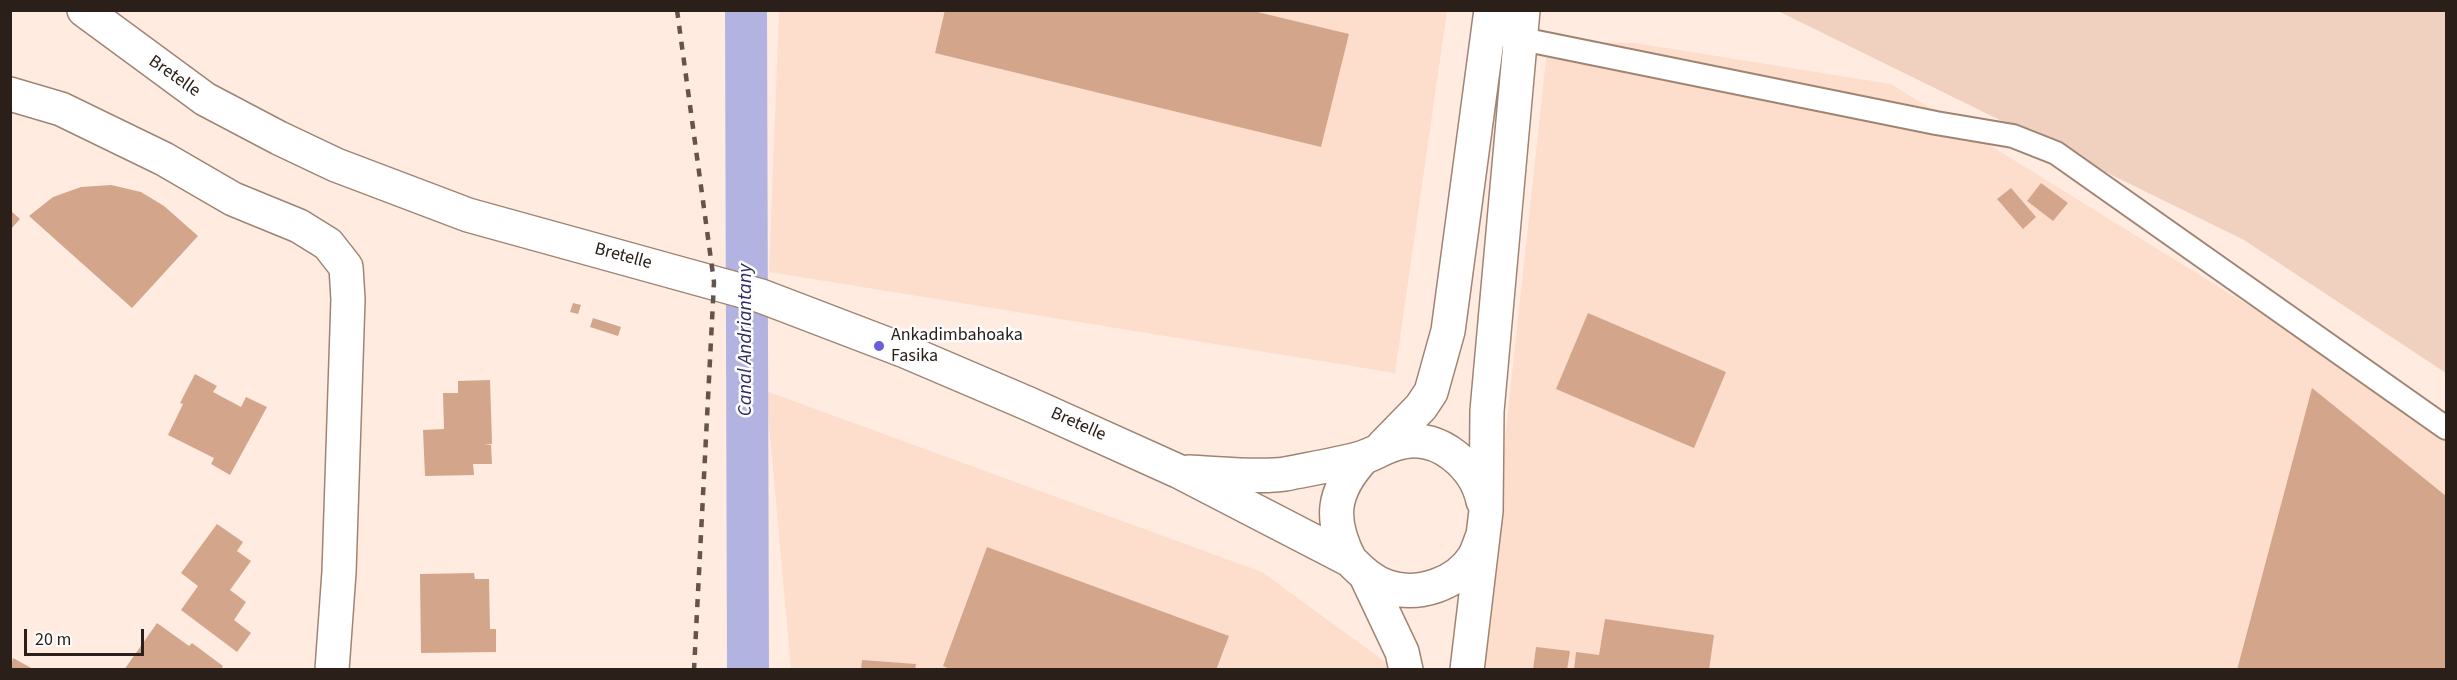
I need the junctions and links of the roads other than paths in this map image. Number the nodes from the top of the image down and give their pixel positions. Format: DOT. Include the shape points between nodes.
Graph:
graph roads {
  1 [pos="84,10"];
  2 [pos="1506,23"];
  3 [pos="10,94"];
  4 [pos="2446,428"];
  5 [pos="1373,452"];
  6 [pos="1180,472"];
  7 [pos="1484,523"];
  8 [pos="1358,568"];
  9 [pos="332,669"];
  10 [pos="1406,669"];
  11 [pos="1467,669"];
  1 -- 6 [label="main road, Bretelle" via="205,99 336,165 468,215 761,296 948,368"];
  2 -- 4 [label="lane" via="1936,123 2013,136 2056,153"];
  2 -- 5 [label="main road" via="1449,331 1431,392 1421,407"];
  2 -- 7 [label="main road"];
  3 -- 9 [label="main road" via="61,109 164,159 233,199 299,226 328,244 346,267 340,560"];
  5 -- 6 [label="main road" via="1281,474"];
  5 -- 7 [label="main road" via="1406,441 1429,443 1451,453 1468,468 1481,489"];
  5 -- 8 [label="main road" via="1347,475 1338,495 1335,517 1340,540"];
  6 -- 8 [label="main road, Bretelle"];
  7 -- 8 [label="main road" via="1474,557 1457,575 1436,587 1412,591 1388,587"];
  7 -- 11 [label="main road"];
  8 -- 10 [label="main road" via="1402,652"];
}
